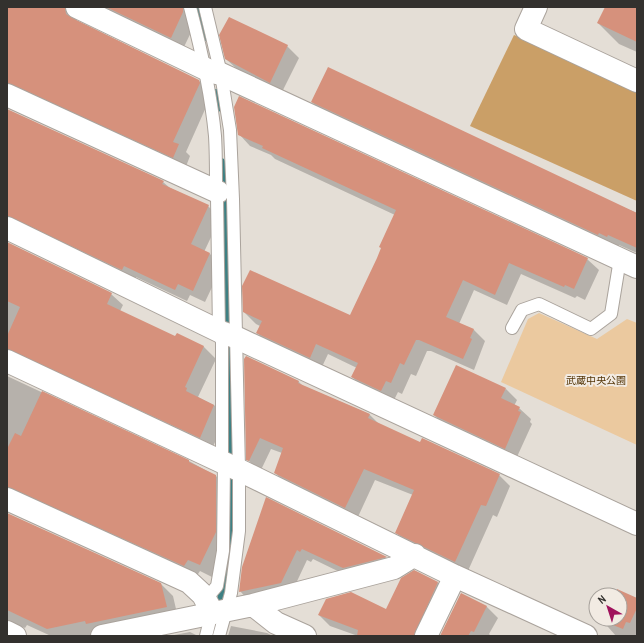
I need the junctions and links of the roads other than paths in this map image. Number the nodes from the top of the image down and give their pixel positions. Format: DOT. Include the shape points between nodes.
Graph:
graph roads {
  1 [pos="76,7"];
  2 [pos="190,7"];
  3 [pos="205,7"];
  4 [pos="536,7"];
  5 [pos="213,71"];
  6 [pos="637,82"];
  7 [pos="7,94"];
  8 [pos="218,192"];
  9 [pos="7,228"];
  10 [pos="629,263"];
  11 [pos="512,328"];
  12 [pos="227,334"];
  13 [pos="7,361"];
  14 [pos="232,467"];
  15 [pos="7,499"];
  16 [pos="637,524"];
  17 [pos="415,555"];
  18 [pos="455,576"];
  19 [pos="253,604"];
  20 [pos="215,607"];
  21 [pos="7,632"];
  22 [pos="15,636"];
  23 [pos="102,636"];
  24 [pos="206,636"];
  25 [pos="220,636"];
  26 [pos="305,636"];
  27 [pos="426,636"];
  28 [pos="586,636"];
  1 -- 5 [label="street"];
  2 -- 5 [label="lane"];
  3 -- 5 [label="lane"];
  4 -- 6 [label="street" via="526,29"];
  5 -- 8 [label="lane"];
  5 -- 10 [label="street"];
  5 -- 12 [label="lane" via="231,138"];
  7 -- 8 [label="street"];
  8 -- 12 [label="lane"];
  9 -- 12 [label="street"];
  10 -- 11 [label="lane" via="611,314 591,329 539,304 522,310"];
  12 -- 14 [label="lane"];
  12 -- 14 [label="lane" via="222,342 222,453"];
  12 -- 16 [label="street"];
  13 -- 14 [label="street"];
  14 -- 17 [label="street"];
  14 -- 20 [label="lane" via="224,551"];
  14 -- 20 [label="lane" via="239,531 232,593"];
  15 -- 20 [label="street" via="189,582"];
  17 -- 18 [label="street"];
  17 -- 19 [label="street" via="394,568"];
  18 -- 27 [label="street"];
  18 -- 28 [label="street"];
  19 -- 20 [label="street"];
  19 -- 26 [label="street" via="276,622"];
  20 -- 23 [label="street"];
  20 -- 24 [label="lane"];
  20 -- 25 [label="lane"];
  21 -- 22 [label="street"];
}
